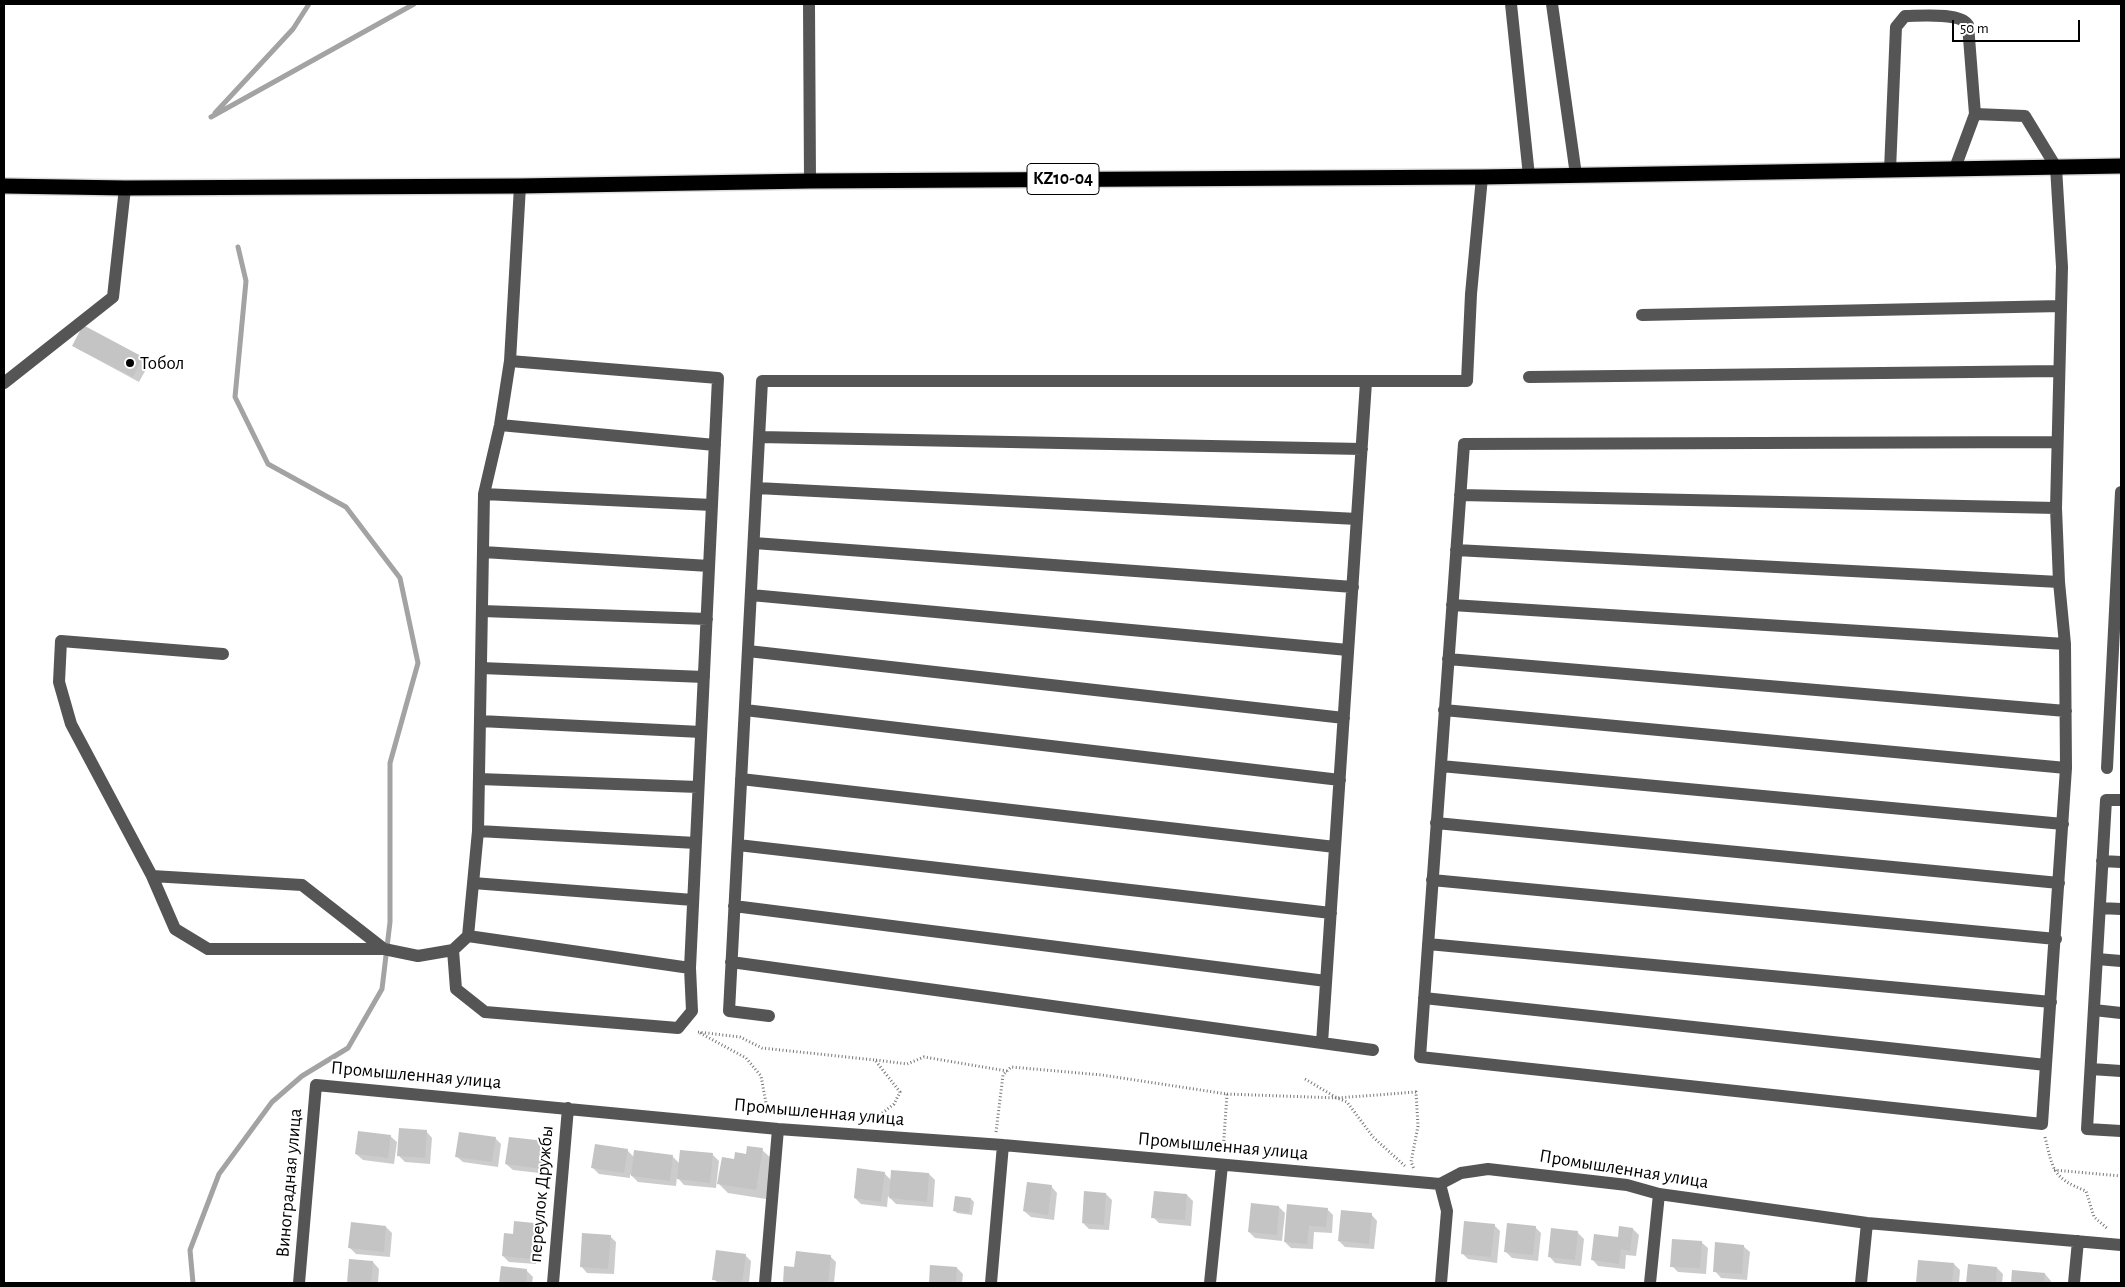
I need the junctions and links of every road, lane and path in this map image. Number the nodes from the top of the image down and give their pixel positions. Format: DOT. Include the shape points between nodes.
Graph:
graph roads {
  1 [pos="809,4"];
  2 [pos="1512,4"];
  3 [pos="1552,4"];
  4 [pos="1975,114"];
  5 [pos="2121,166"];
  6 [pos="2056,167"];
  7 [pos="1955,168"];
  8 [pos="1890,170"];
  9 [pos="1576,175"];
  10 [pos="1529,176"];
  11 [pos="1482,177"];
  12 [pos="810,181"];
  13 [pos="4,186"];
  14 [pos="520,186"];
  15 [pos="125,188"];
  16 [pos="2061,306"];
  17 [pos="1642,316"];
  18 [pos="510,362"];
  19 [pos="2059,371"];
  20 [pos="1530,377"];
  21 [pos="1366,382"];
  22 [pos="4,383"];
  23 [pos="500,425"];
  24 [pos="759,437"];
  25 [pos="2057,442"];
  26 [pos="715,445"];
  27 [pos="1362,449"];
  28 [pos="757,488"];
  29 [pos="2121,492"];
  30 [pos="484,494"];
  31 [pos="1460,495"];
  32 [pos="712,506"];
  33 [pos="2056,508"];
  34 [pos="1357,519"];
  35 [pos="2120,542"];
  36 [pos="754,543"];
  37 [pos="1456,550"];
  38 [pos="483,552"];
  39 [pos="709,566"];
  40 [pos="2059,582"];
  41 [pos="1353,586"];
  42 [pos="751,595"];
  43 [pos="2118,602"];
  44 [pos="1452,605"];
  45 [pos="482,611"];
  46 [pos="707,619"];
  47 [pos="2065,644"];
  48 [pos="1348,650"];
  49 [pos="748,651"];
  50 [pos="223,654"];
  51 [pos="2117,659"];
  52 [pos="1448,660"];
  53 [pos="481,668"];
  54 [pos="704,677"];
  55 [pos="745,710"];
  56 [pos="1444,710"];
  57 [pos="2066,711"];
  58 [pos="1344,718"];
  59 [pos="2116,720"];
  60 [pos="480,721"];
  61 [pos="701,732"];
  62 [pos="1441,766"];
  63 [pos="2066,768"];
  64 [pos="2107,768"];
  65 [pos="479,779"];
  66 [pos="741,779"];
  67 [pos="1340,780"];
  68 [pos="698,788"];
  69 [pos="2121,800"];
  70 [pos="1436,823"];
  71 [pos="2063,824"];
  72 [pos="478,831"];
  73 [pos="696,843"];
  74 [pos="738,845"];
  75 [pos="1335,847"];
  76 [pos="2102,861"];
  77 [pos="2121,862"];
  78 [pos="152,876"];
  79 [pos="1432,880"];
  80 [pos="473,883"];
  81 [pos="2059,883"];
  82 [pos="693,900"];
  83 [pos="734,906"];
  84 [pos="2100,908"];
  85 [pos="2121,909"];
  86 [pos="1331,913"];
  87 [pos="468,936"];
  88 [pos="2056,939"];
  89 [pos="1428,944"];
  90 [pos="384,949"];
  91 [pos="452,950"];
  92 [pos="2097,960"];
  93 [pos="2121,961"];
  94 [pos="731,962"];
  95 [pos="690,968"];
  96 [pos="1326,981"];
  97 [pos="1424,998"];
  98 [pos="2051,1002"];
  99 [pos="2094,1010"];
  100 [pos="2121,1013"];
  101 [pos="769,1016"];
  102 [pos="686,1018"];
  103 [pos="698,1032"];
  104 [pos="1322,1043"];
  105 [pos="1373,1050"];
  106 [pos="875,1060"];
  107 [pos="2046,1065"];
  108 [pos="2091,1068"];
  109 [pos="1007,1071"];
  110 [pos="2121,1071"];
  111 [pos="1306,1078"];
  112 [pos="316,1085"];
  113 [pos="1227,1094"];
  114 [pos="1337,1098"];
  115 [pos="568,1108"];
  116 [pos="2042,1124"];
  117 [pos="775,1128"];
  118 [pos="2121,1131"];
  119 [pos="854,1134"];
  120 [pos="999,1145"];
  121 [pos="1222,1166"];
  122 [pos="2053,1170"];
  123 [pos="2121,1176"];
  124 [pos="1440,1184"];
  125 [pos="1659,1194"];
  126 [pos="1867,1223"];
  127 [pos="2111,1232"];
  128 [pos="2078,1241"];
  129 [pos="2121,1245"];
  130 [pos="299,1283"];
  131 [pos="552,1283"];
  132 [pos="765,1283"];
  133 [pos="991,1283"];
  134 [pos="1210,1283"];
  135 [pos="1441,1283"];
  136 [pos="1650,1283"];
  137 [pos="1861,1283"];
  138 [pos="2074,1283"];
  1 -- 12 [label="lane"];
  2 -- 10 [label="lane"];
  3 -- 9 [label="lane"];
  4 -- 6 [label="lane" via="2025,116"];
  4 -- 7 [label="lane"];
  4 -- 8 [label="lane" via="1965,20 1944,16 1905,16 1896,27"];
  5 -- 6 [label="highway, KZ10-04"];
  6 -- 7 [label="highway, KZ10-04"];
  6 -- 16 [label="lane"];
  7 -- 8 [label="highway, KZ10-04"];
  8 -- 9 [label="highway, KZ10-04"];
  9 -- 10 [label="highway, KZ10-04"];
  10 -- 11 [label="highway, KZ10-04"];
  11 -- 12 [label="highway, KZ10-04"];
  11 -- 21 [label="lane" via="1467,381"];
  12 -- 14 [label="highway, KZ10-04"];
  13 -- 15 [label="highway, KZ10-04"];
  14 -- 15 [label="highway, KZ10-04"];
  14 -- 18 [label="lane"];
  15 -- 22 [label="lane" via="113,297"];
  16 -- 17 [label="lane"];
  16 -- 19 [label="lane"];
  18 -- 23 [label="lane"];
  18 -- 26 [label="lane" via="718,378"];
  19 -- 20 [label="lane"];
  19 -- 25 [label="lane"];
  21 -- 24 [label="lane" via="762,382"];
  21 -- 27 [label="lane"];
  23 -- 26 [label="lane"];
  23 -- 30 [label="lane"];
  24 -- 27 [label="lane"];
  24 -- 28 [label="lane"];
  25 -- 31 [label="lane" via="1464,444"];
  25 -- 33 [label="lane"];
  26 -- 32 [label="lane"];
  27 -- 34 [label="lane"];
  28 -- 34 [label="lane"];
  28 -- 36 [label="lane"];
  29 -- 35 [label="lane"];
  30 -- 32 [label="lane"];
  30 -- 38 [label="lane"];
  31 -- 33 [label="lane"];
  31 -- 37 [label="lane"];
  32 -- 39 [label="lane"];
  33 -- 40 [label="lane"];
  34 -- 41 [label="lane"];
  35 -- 43 [label="lane"];
  36 -- 41 [label="lane"];
  36 -- 42 [label="lane"];
  37 -- 40 [label="lane"];
  37 -- 44 [label="lane"];
  38 -- 39 [label="lane"];
  38 -- 45 [label="lane"];
  39 -- 46 [label="lane"];
  40 -- 47 [label="lane"];
  41 -- 48 [label="lane"];
  42 -- 48 [label="lane"];
  42 -- 49 [label="lane"];
  43 -- 51 [label="lane"];
  44 -- 47 [label="lane"];
  44 -- 52 [label="lane"];
  45 -- 46 [label="lane"];
  45 -- 53 [label="lane"];
  46 -- 54 [label="lane"];
  47 -- 57 [label="lane"];
  48 -- 58 [label="lane"];
  49 -- 55 [label="lane"];
  49 -- 58 [label="lane"];
  50 -- 78 [label="lane" via="61,641 59,682 70,724"];
  51 -- 59 [label="lane"];
  52 -- 56 [label="lane"];
  52 -- 57 [label="lane"];
  53 -- 54 [label="lane"];
  53 -- 60 [label="lane"];
  54 -- 61 [label="lane"];
  55 -- 66 [label="lane"];
  55 -- 67 [label="lane"];
  56 -- 62 [label="lane"];
  56 -- 63 [label="lane"];
  57 -- 63 [label="lane"];
  58 -- 67 [label="lane"];
  59 -- 64 [label="lane"];
  60 -- 61 [label="lane"];
  60 -- 65 [label="lane"];
  61 -- 68 [label="lane"];
  62 -- 70 [label="lane"];
  62 -- 71 [label="lane"];
  63 -- 71 [label="lane"];
  65 -- 68 [label="lane"];
  65 -- 72 [label="lane"];
  66 -- 74 [label="lane"];
  66 -- 75 [label="lane"];
  67 -- 75 [label="lane"];
  68 -- 73 [label="lane"];
  69 -- 76 [label="lane" via="2106,800"];
  70 -- 79 [label="lane"];
  70 -- 81 [label="lane"];
  71 -- 81 [label="lane"];
  72 -- 73 [label="lane"];
  72 -- 80 [label="lane"];
  73 -- 82 [label="lane"];
  74 -- 83 [label="lane"];
  74 -- 86 [label="lane"];
  75 -- 86 [label="lane"];
  76 -- 77 [label="lane"];
  76 -- 84 [label="lane"];
  78 -- 90 [label="lane" via="302,884"];
  78 -- 90 [label="lane" via="176,928 208,949"];
  79 -- 88 [label="lane"];
  79 -- 89 [label="lane"];
  80 -- 82 [label="lane"];
  80 -- 87 [label="lane"];
  81 -- 88 [label="lane"];
  82 -- 95 [label="lane"];
  83 -- 94 [label="lane"];
  83 -- 96 [label="lane"];
  84 -- 85 [label="lane"];
  84 -- 92 [label="lane"];
  86 -- 96 [label="lane"];
  87 -- 91 [label="lane"];
  87 -- 95 [label="lane"];
  88 -- 98 [label="lane"];
  89 -- 97 [label="lane"];
  89 -- 98 [label="lane"];
  90 -- 91 [label="lane" via="418,956"];
  91 -- 102 [label="lane" via="456,989 485,1012 678,1028"];
  92 -- 93 [label="lane"];
  92 -- 99 [label="lane"];
  94 -- 101 [label="lane" via="729,1011"];
  94 -- 104 [label="lane"];
  95 -- 102 [label="lane" via="692,1011"];
  96 -- 104 [label="lane"];
  97 -- 107 [label="lane"];
  97 -- 116 [label="lane" via="1420,1056"];
  98 -- 107 [label="lane"];
  99 -- 100 [label="lane"];
  99 -- 108 [label="lane"];
  102 -- 103 [label="path"];
  103 -- 106 [label="path" via="740,1037 762,1048"];
  103 -- 117 [label="path" via="746,1058 761,1076"];
  104 -- 105 [label="lane"];
  106 -- 109 [label="path" via="907,1064 924,1058"];
  106 -- 119 [label="path" via="900,1092 894,1104"];
  107 -- 116 [label="lane"];
  108 -- 110 [label="lane"];
  108 -- 118 [label="lane" via="2087,1129"];
  109 -- 113 [label="path" via="1011,1067 1102,1075"];
  109 -- 120 [label="path" via="1003,1076"];
  111 -- 114 [label="path"];
  112 -- 115 [label="lane, Промышленная улица"];
  112 -- 130 [label="lane, Виноградная улица"];
  113 -- 114 [label="path"];
  113 -- 121 [label="path"];
  114 -- 114 [label="path" via="1347,1102 1373,1137 1414,1171 1411,1162 1418,1126 1416,1092"];
  115 -- 117 [label="lane, Промышленная улица"];
  115 -- 131 [label="lane, переулок Дружбы"];
  116 -- 122 [label="path"];
  117 -- 119 [label="lane, Промышленная улица"];
  117 -- 132 [label="lane"];
  119 -- 120 [label="lane, Промышленная улица"];
  120 -- 121 [label="lane, Промышленная улица"];
  120 -- 133 [label="lane"];
  121 -- 124 [label="lane, Промышленная улица"];
  121 -- 134 [label="lane"];
  122 -- 123 [label="path"];
  122 -- 127 [label="path" via="2068,1184 2086,1191 2094,1217"];
  124 -- 125 [label="lane, Промышленная улица" via="1461,1172 1488,1169 1627,1185"];
  124 -- 135 [label="lane" via="1448,1211"];
  125 -- 126 [label="lane, Промышленная улица"];
  125 -- 136 [label="lane"];
  126 -- 128 [label="lane, Промышленная улица"];
  126 -- 137 [label="lane"];
  128 -- 129 [label="lane, Промышленная улица"];
  128 -- 138 [label="lane"];
}
